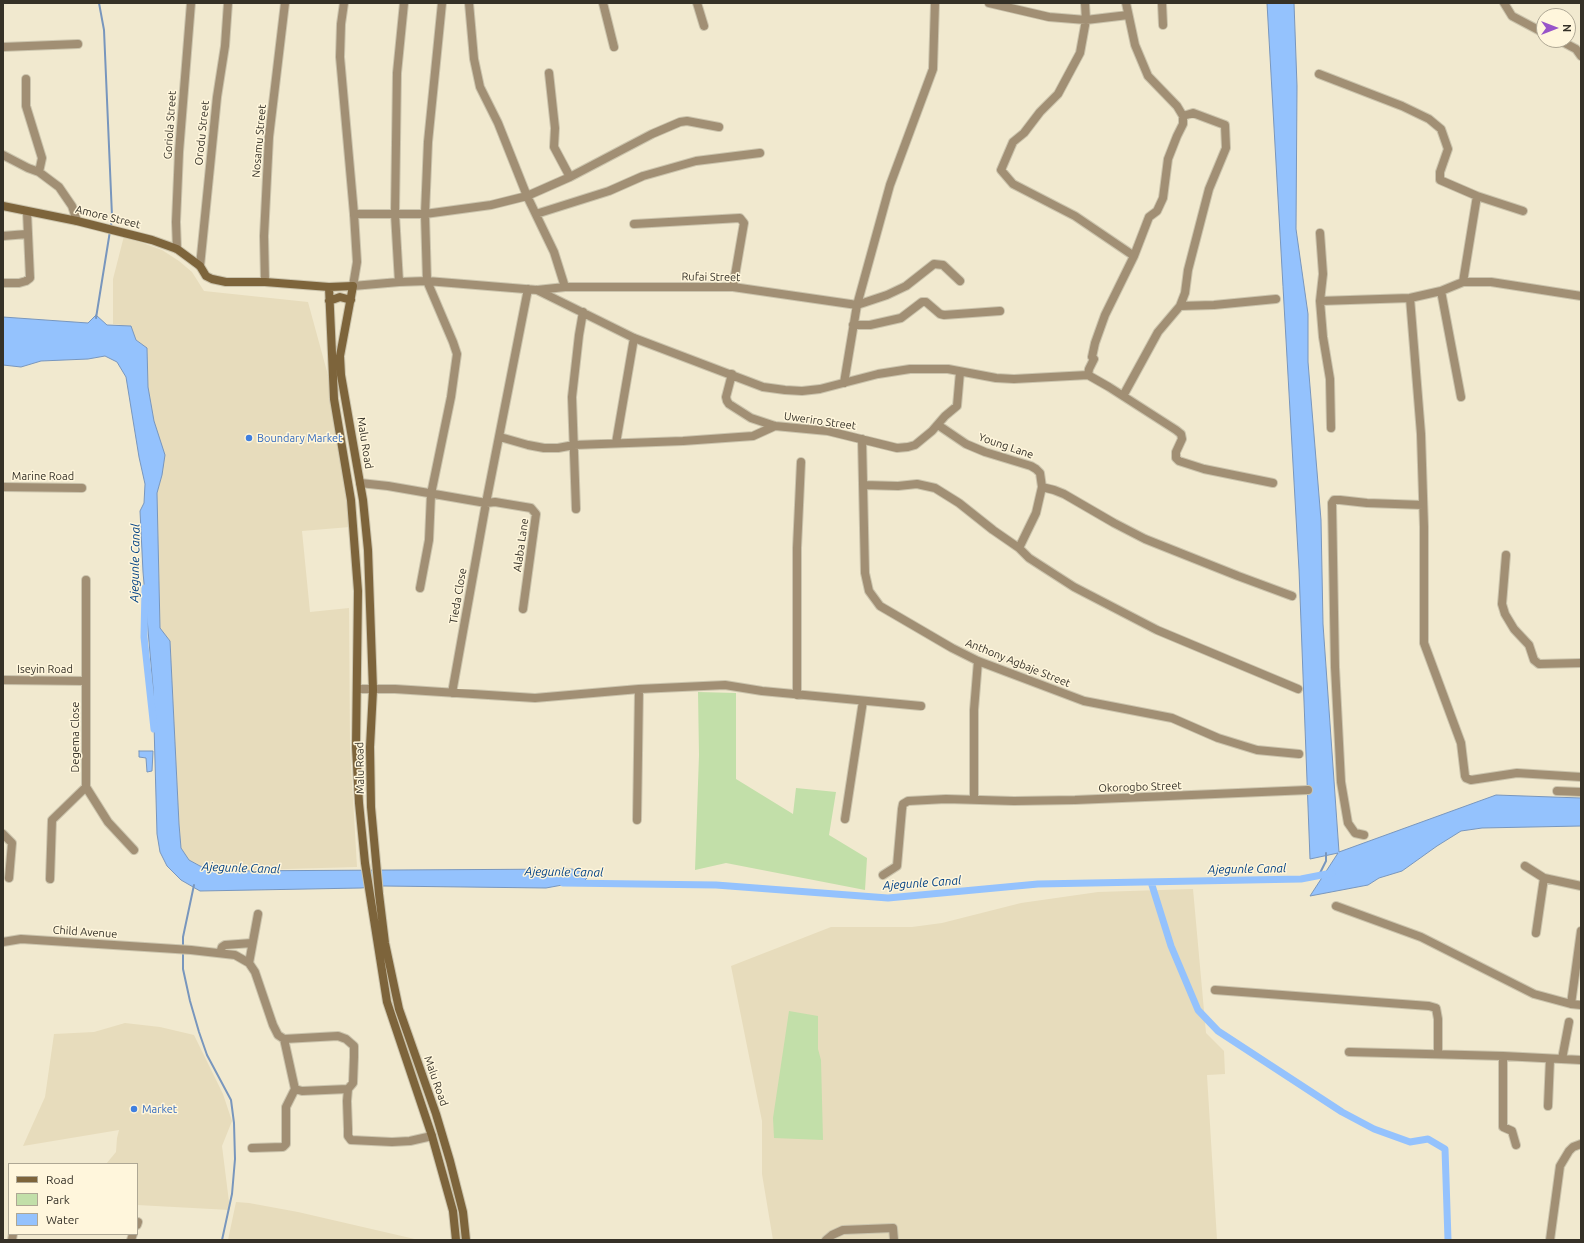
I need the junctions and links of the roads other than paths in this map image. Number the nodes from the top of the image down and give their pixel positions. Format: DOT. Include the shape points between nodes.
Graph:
graph roads {
  1 [pos="191,3"];
  2 [pos="228,3"];
  3 [pos="285,3"];
  4 [pos="344,3"];
  5 [pos="404,3"];
  6 [pos="442,3"];
  7 [pos="469,3"];
  8 [pos="602,3"];
  9 [pos="697,3"];
  10 [pos="935,3"];
  11 [pos="989,3"];
  12 [pos="1085,3"];
  13 [pos="1126,3"];
  14 [pos="1162,3"];
  15 [pos="1504,3"];
  16 [pos="1128,15"];
  17 [pos="1086,20"];
  18 [pos="704,26"];
  19 [pos="1163,26"];
  20 [pos="1536,29"];
  21 [pos="78,44"];
  22 [pos="3,47"];
  23 [pos="614,47"];
  24 [pos="1574,48"];
  25 [pos="1581,56"];
  26 [pos="548,73"];
  27 [pos="1319,74"];
  28 [pos="26,79"];
  29 [pos="1183,116"];
  30 [pos="719,127"];
  31 [pos="760,153"];
  32 [pos="3,155"];
  33 [pos="39,172"];
  34 [pos="570,177"];
  35 [pos="527,196"];
  36 [pos="1477,196"];
  37 [pos="3,206"];
  38 [pos="1523,211"];
  39 [pos="27,212"];
  40 [pos="354,214"];
  41 [pos="395,214"];
  42 [pos="425,214"];
  43 [pos="536,214"];
  44 [pos="77,221"];
  45 [pos="634,224"];
  46 [pos="1320,233"];
  47 [pos="27,234"];
  48 [pos="3,236"];
  49 [pos="177,249"];
  50 [pos="1134,256"];
  51 [pos="200,266"];
  52 [pos="427,281"];
  53 [pos="960,281"];
  54 [pos="266,282"];
  55 [pos="399,282"];
  56 [pos="1463,282"];
  57 [pos="3,283"];
  58 [pos="353,283"];
  59 [pos="329,287"];
  60 [pos="565,287"];
  61 [pos="733,287"];
  62 [pos="528,289"];
  63 [pos="537,290"];
  64 [pos="1441,291"];
  65 [pos="1581,296"];
  66 [pos="1410,298"];
  67 [pos="1276,299"];
  68 [pos="350,300"];
  69 [pos="329,301"];
  70 [pos="1320,301"];
  71 [pos="856,305"];
  72 [pos="1180,306"];
  73 [pos="1000,311"];
  74 [pos="583,312"];
  75 [pos="853,325"];
  76 [pos="634,338"];
  77 [pos="960,372"];
  78 [pos="732,374"];
  79 [pos="1088,375"];
  80 [pos="844,383"];
  81 [pos="1123,396"];
  82 [pos="1461,397"];
  83 [pos="938,425"];
  84 [pos="775,426"];
  85 [pos="1331,428"];
  86 [pos="500,437"];
  87 [pos="862,438"];
  88 [pos="616,443"];
  89 [pos="574,445"];
  90 [pos="801,462"];
  91 [pos="360,483"];
  92 [pos="1273,483"];
  93 [pos="863,485"];
  94 [pos="3,487"];
  95 [pos="1042,487"];
  96 [pos="82,488"];
  97 [pos="431,494"];
  98 [pos="351,500"];
  99 [pos="363,500"];
  100 [pos="486,503"];
  101 [pos="1423,505"];
  102 [pos="576,509"];
  103 [pos="1019,548"];
  104 [pos="1506,555"];
  105 [pos="86,580"];
  106 [pos="420,588"];
  107 [pos="1292,596"];
  108 [pos="523,609"];
  109 [pos="978,660"];
  110 [pos="1581,663"];
  111 [pos="3,680"];
  112 [pos="86,680"];
  113 [pos="357,689"];
  114 [pos="639,689"];
  115 [pos="1298,689"];
  116 [pos="373,690"];
  117 [pos="452,693"];
  118 [pos="797,695"];
  119 [pos="863,700"];
  120 [pos="921,706"];
  121 [pos="1299,754"];
  122 [pos="1581,777"];
  123 [pos="86,787"];
  124 [pos="1308,790"];
  125 [pos="1557,791"];
  126 [pos="1581,792"];
  127 [pos="974,800"];
  128 [pos="845,819"];
  129 [pos="637,820"];
  130 [pos="3,834"];
  131 [pos="1364,835"];
  132 [pos="134,850"];
  133 [pos="1525,866"];
  134 [pos="883,875"];
  135 [pos="9,878"];
  136 [pos="1544,878"];
  137 [pos="50,879"];
  138 [pos="1581,886"];
  139 [pos="375,894"];
  140 [pos="1336,906"];
  141 [pos="258,914"];
  142 [pos="1581,931"];
  143 [pos="1536,933"];
  144 [pos="3,942"];
  145 [pos="252,943"];
  146 [pos="220,953"];
  147 [pos="249,963"];
  148 [pos="1215,990"];
  149 [pos="1571,1004"];
  150 [pos="1581,1005"];
  151 [pos="1569,1022"];
  152 [pos="284,1039"];
  153 [pos="1349,1052"];
  154 [pos="1438,1054"];
  155 [pos="1503,1056"];
  156 [pos="1550,1058"];
  157 [pos="1562,1059"];
  158 [pos="1581,1060"];
  159 [pos="295,1089"];
  160 [pos="348,1089"];
  161 [pos="430,1097"];
  162 [pos="420,1101"];
  163 [pos="1548,1106"];
  164 [pos="432,1136"];
  165 [pos="1581,1144"];
  166 [pos="1516,1145"];
  167 [pos="252,1148"];
  168 [pos="456,1240"];
  169 [pos="466,1240"];
  170 [pos="826,1240"];
  171 [pos="894,1240"];
  172 [pos="1550,1240"];
  1 -- 49 [label="street, Goriola Street" via="179,152"];
  2 -- 51 [label="street, Orodu Street"];
  3 -- 54 [label="street, Nosamu Street" via="269,137 264,236"];
  4 -- 40 [label="street" via="340,57"];
  5 -- 41 [label="street" via="398,73"];
  6 -- 42 [label="street" via="428,142"];
  7 -- 35 [label="street" via="474,59 480,87 498,123"];
  8 -- 23 [label="street"];
  9 -- 18 [label="street"];
  10 -- 71 [label="street" via="934,69 890,184"];
  11 -- 17 [label="street" via="1049,17"];
  12 -- 17 [label="street"];
  13 -- 16 [label="street"];
  14 -- 19 [label="street"];
  15 -- 20 [label="street" via="1512,16"];
  16 -- 17 [label="street"];
  16 -- 29 [label="street" via="1135,46 1148,76 1177,106"];
  17 -- 50 [label="street" via="1080,53 1058,94 1013,142 1001,170 1013,184 1075,216"];
  21 -- 22 [label="street"];
  24 -- 25 [label="street"];
  26 -- 34 [label="street" via="555,128 554,147"];
  27 -- 36 [label="street" via="1402,106 1428,119 1441,129 1448,149 1440,180"];
  28 -- 33 [label="street" via="26,106 42,158"];
  29 -- 50 [label="street" via="1183,124 1168,159 1163,198 1157,211 1149,217"];
  29 -- 72 [label="street" via="1193,113 1225,125 1226,148 1209,189"];
  30 -- 34 [label="street" via="687,120 680,122"];
  31 -- 43 [label="street" via="696,161 643,176 609,191"];
  32 -- 33 [label="street"];
  33 -- 44 [label="street" via="59,187 72,206"];
  34 -- 35 [label="street"];
  35 -- 42 [label="street" via="491,205"];
  35 -- 43 [label="street"];
  36 -- 38 [label="street"];
  36 -- 56 [label="street"];
  37 -- 39 [label="main road, Amore Street"];
  39 -- 44 [label="main road, Amore Street"];
  39 -- 47 [label="street"];
  40 -- 41 [label="street"];
  40 -- 58 [label="street" via="357,262"];
  41 -- 42 [label="street"];
  41 -- 55 [label="street"];
  42 -- 52 [label="street"];
  43 -- 60 [label="street" via="554,252"];
  44 -- 49 [label="main road, Amore Street"];
  45 -- 61 [label="street" via="740,218 744,223"];
  46 -- 70 [label="street" via="1323,274"];
  47 -- 48 [label="street"];
  47 -- 57 [label="street" via="30,278 19,283"];
  49 -- 51 [label="main road, Amore Street"];
  50 -- 79 [label="street" via="1105,315"];
  51 -- 54 [label="main road, Amore Street" via="206,276 212,279 226,282"];
  52 -- 55 [label="street"];
  52 -- 62 [label="street"];
  52 -- 97 [label="street" via="457,354"];
  53 -- 71 [label="street" via="943,265 934,264 906,286"];
  54 -- 59 [label="main road, Amore Street"];
  55 -- 58 [label="street"];
  56 -- 64 [label="street"];
  56 -- 65 [label="street" via="1491,282"];
  58 -- 59 [label="main road, Amore Street"];
  58 -- 68 [label="main road, Malu Road"];
  59 -- 69 [label="main road, Malu Road"];
  60 -- 61 [label="street, Rufai Street"];
  60 -- 63 [label="street, Rufai Street"];
  61 -- 71 [label="street, Rufai Street"];
  62 -- 63 [label="street"];
  62 -- 86 [label="street, Tieda Close"];
  63 -- 74 [label="street"];
  64 -- 66 [label="street"];
  64 -- 82 [label="street"];
  66 -- 70 [label="street"];
  66 -- 101 [label="street" via="1421,434"];
  67 -- 72 [label="street"];
  68 -- 69 [label="main road" via="340,297"];
  68 -- 91 [label="main road, Malu Road" via="340,356 341,375"];
  69 -- 98 [label="main road, Malu Road" via="334,399"];
  70 -- 85 [label="street" via="1330,379"];
  71 -- 75 [label="street"];
  72 -- 81 [label="street" via="1158,332"];
  73 -- 75 [label="street" via="944,315 926,302 922,302 901,318 870,325"];
  74 -- 76 [label="street"];
  74 -- 89 [label="street" via="572,397"];
  75 -- 80 [label="street"];
  76 -- 78 [label="street"];
  76 -- 88 [label="street"];
  77 -- 79 [label="street" via="1014,379"];
  77 -- 80 [label="street" via="935,368 910,369"];
  77 -- 83 [label="street, Uweriro Street" via="957,406"];
  78 -- 80 [label="street" via="763,387 785,390 820,389"];
  78 -- 84 [label="street, Uweriro Street" via="726,397 729,404 751,418"];
  79 -- 81 [label="street"];
  81 -- 92 [label="street" via="1181,434 1182,438 1176,452 1179,462"];
  83 -- 87 [label="street, Uweriro Street" via="915,445 908,447 897,448"];
  83 -- 95 [label="street, Young Lane" via="966,444 1036,469 1040,473"];
  84 -- 87 [label="street, Uweriro Street" via="828,431"];
  84 -- 88 [label="street" via="753,436 683,442"];
  86 -- 89 [label="street" via="544,448"];
  86 -- 100 [label="street, Tieda Close"];
  87 -- 93 [label="street, Anthony Agbaje Street"];
  88 -- 89 [label="street"];
  89 -- 102 [label="street"];
  90 -- 118 [label="street" via="797,548"];
  91 -- 97 [label="street"];
  91 -- 99 [label="main road, Malu Road"];
  93 -- 103 [label="street" via="917,484 936,488 959,502"];
  93 -- 109 [label="street, Anthony Agbaje Street" via="865,573 869,591 880,606 952,648"];
  94 -- 96 [label="street, Marine Road"];
  95 -- 103 [label="street" via="1036,513"];
  95 -- 107 [label="street" via="1064,494 1145,539"];
  97 -- 100 [label="street"];
  97 -- 106 [label="street" via="429,540"];
  98 -- 99 [label="main road"];
  98 -- 113 [label="main road, Malu Road" via="358,591"];
  99 -- 116 [label="main road, Malu Road" via="370,581"];
  100 -- 108 [label="street, Alaba Lane" via="526,506 536,514"];
  100 -- 117 [label="street, Tieda Close"];
  101 -- 122 [label="street" via="1424,644 1461,743 1466,778 1471,780 1517,772"];
  101 -- 131 [label="street" via="1340,500 1334,500 1332,503 1335,667 1341,782 1348,823 1354,832"];
  103 -- 115 [label="street" via="1029,558 1074,587 1158,630"];
  104 -- 110 [label="street" via="1502,604 1514,629 1529,645 1534,660 1539,664"];
  105 -- 112 [label="street, Degema Close"];
  109 -- 121 [label="street, Anthony Agbaje Street" via="1084,702 1172,718 1218,738 1257,750"];
  109 -- 127 [label="street" via="974,710"];
  111 -- 112 [label="street, Iseyin Road"];
  112 -- 123 [label="street, Degema Close"];
  113 -- 116 [label="street"];
  113 -- 139 [label="main road, Malu Road" via="356,747 359,803 365,863"];
  114 -- 117 [label="street" via="534,698"];
  114 -- 118 [label="street" via="725,684 762,692"];
  114 -- 129 [label="street"];
  116 -- 117 [label="street"];
  116 -- 139 [label="main road, Malu Road" via="370,747 371,807 376,862"];
  118 -- 119 [label="street"];
  119 -- 120 [label="street"];
  119 -- 128 [label="street"];
  123 -- 132 [label="street" via="108,822"];
  123 -- 137 [label="street, Degema Close" via="52,820"];
  124 -- 127 [label="street, Okorogbo Street" via="1075,800"];
  125 -- 126 [label="street"];
  127 -- 134 [label="street, Okorogbo Street" via="908,801 903,804 898,862"];
  130 -- 135 [label="street" via="12,844"];
  133 -- 136 [label="street"];
  136 -- 138 [label="street"];
  136 -- 143 [label="street"];
  139 -- 161 [label="main road, Malu Road" via="399,1009"];
  139 -- 162 [label="main road, Malu Road" via="387,1002"];
  140 -- 149 [label="street" via="1421,937 1534,994"];
  141 -- 145 [label="street"];
  142 -- 149 [label="street"];
  144 -- 146 [label="street, Child Avenue" via="21,939"];
  145 -- 146 [label="street" via="225,945"];
  145 -- 147 [label="street"];
  146 -- 147 [label="street, Child Avenue" via="235,955"];
  147 -- 152 [label="street" via="255,972 273,1025 278,1035"];
  148 -- 154 [label="street" via="1436,1008"];
  149 -- 150 [label="street"];
  151 -- 157 [label="street"];
  152 -- 159 [label="street"];
  152 -- 160 [label="street" via="338,1036 346,1039 354,1046 353,1083"];
  153 -- 154 [label="street"];
  154 -- 155 [label="street"];
  155 -- 156 [label="street"];
  155 -- 166 [label="street" via="1503,1127 1512,1131"];
  156 -- 157 [label="street"];
  156 -- 163 [label="street"];
  157 -- 158 [label="street"];
  159 -- 160 [label="street"];
  159 -- 167 [label="street" via="286,1106 286,1144 283,1147"];
  160 -- 164 [label="street" via="348,1136 351,1140 392,1142"];
  161 -- 162 [label="main road"];
  161 -- 169 [label="main road, Malu Road" via="458,1188"];
  162 -- 164 [label="main road, Malu Road"];
  164 -- 168 [label="main road, Malu Road" via="453,1211"];
  165 -- 172 [label="street" via="1569,1151 1560,1166"];
  170 -- 171 [label="street" via="842,1230 893,1228"];
}
